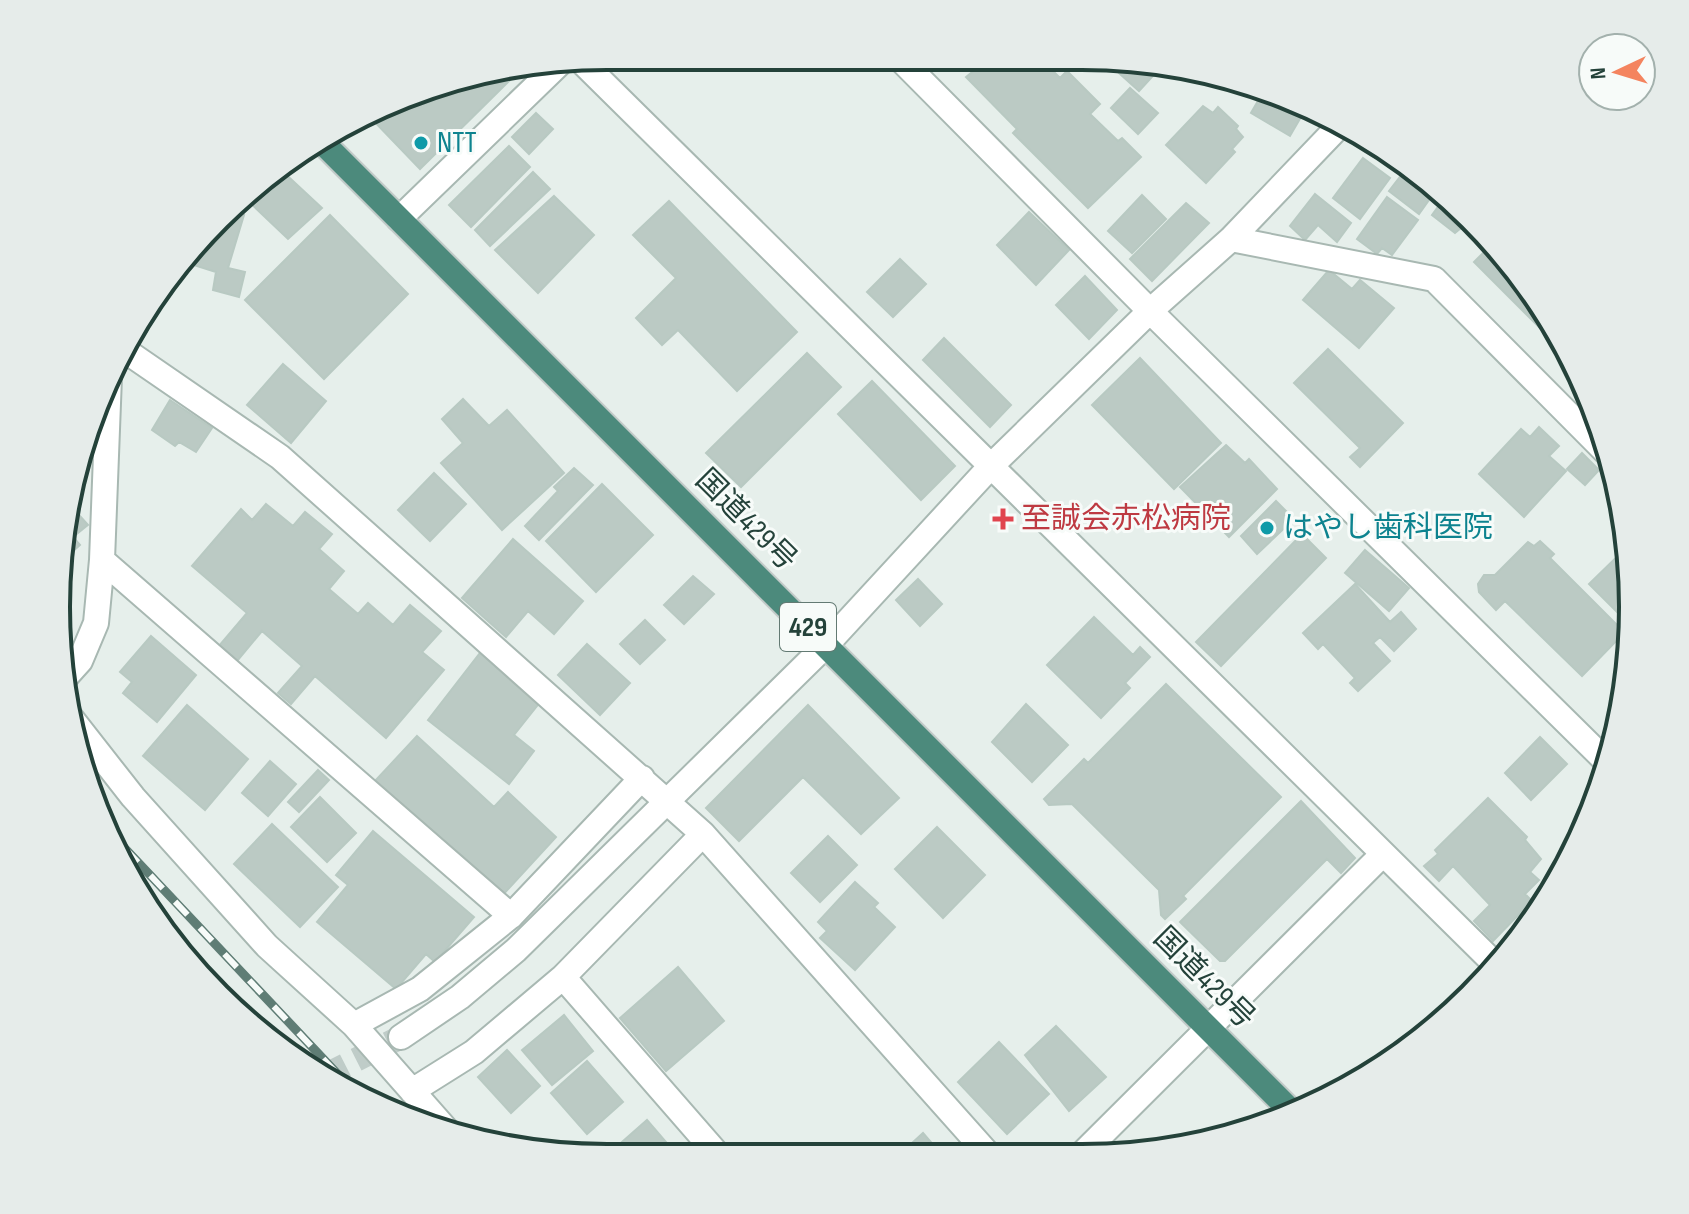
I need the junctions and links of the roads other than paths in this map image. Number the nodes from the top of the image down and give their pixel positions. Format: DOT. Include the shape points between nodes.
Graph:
graph roads {
  1 [pos="591,70"];
  2 [pos="911,70"];
  3 [pos="549,74"];
  4 [pos="1333,132"];
  5 [pos="328,148"];
  6 [pos="399,219"];
  7 [pos="1231,239"];
  8 [pos="1150,311"];
  9 [pos="132,355"];
  10 [pos="108,409"];
  11 [pos="1592,438"];
  12 [pos="991,466"];
  13 [pos="102,560"];
  14 [pos="826,645"];
  15 [pos="74,668"];
  16 [pos="86,737"];
  17 [pos="1599,754"];
  18 [pos="642,778"];
  19 [pos="668,802"];
  20 [pos="703,834"];
  21 [pos="1383,854"];
  22 [pos="511,916"];
  23 [pos="1489,958"];
  24 [pos="563,977"];
  25 [pos="354,1025"];
  26 [pos="1209,1029"];
  27 [pos="401,1037"];
  28 [pos="412,1091"];
  29 [pos="1284,1104"];
  30 [pos="434,1116"];
  31 [pos="709,1144"];
  32 [pos="979,1144"];
  33 [pos="1092,1144"];
  1 -- 12 [label="street"];
  2 -- 8 [label="street"];
  3 -- 6 [label="street"];
  4 -- 7 [label="street"];
  5 -- 6 [label="highway, 国道429号 / 429"];
  6 -- 14 [label="highway, 国道429号 / 429"];
  7 -- 8 [label="street"];
  7 -- 11 [label="street" via="1434,279"];
  8 -- 12 [label="street"];
  8 -- 17 [label="street"];
  9 -- 18 [label="street" via="280,457"];
  10 -- 13 [label="street"];
  12 -- 14 [label="street"];
  12 -- 21 [label="street"];
  13 -- 15 [label="street" via="96,623"];
  13 -- 22 [label="street"];
  14 -- 19 [label="street"];
  14 -- 26 [label="highway, 国道429号 / 429"];
  16 -- 25 [label="street" via="267,946"];
  18 -- 19 [label="street"];
  18 -- 22 [label="street"];
  19 -- 20 [label="street"];
  19 -- 27 [label="street" via="516,950"];
  20 -- 24 [label="street"];
  20 -- 32 [label="street"];
  21 -- 23 [label="street"];
  21 -- 26 [label="street"];
  22 -- 25 [label="street" via="420,989"];
  24 -- 28 [label="street" via="474,1052"];
  24 -- 31 [label="street"];
  25 -- 28 [label="street"];
  26 -- 29 [label="highway, 国道429号 / 429"];
  26 -- 33 [label="street"];
  28 -- 30 [label="street"];
}
